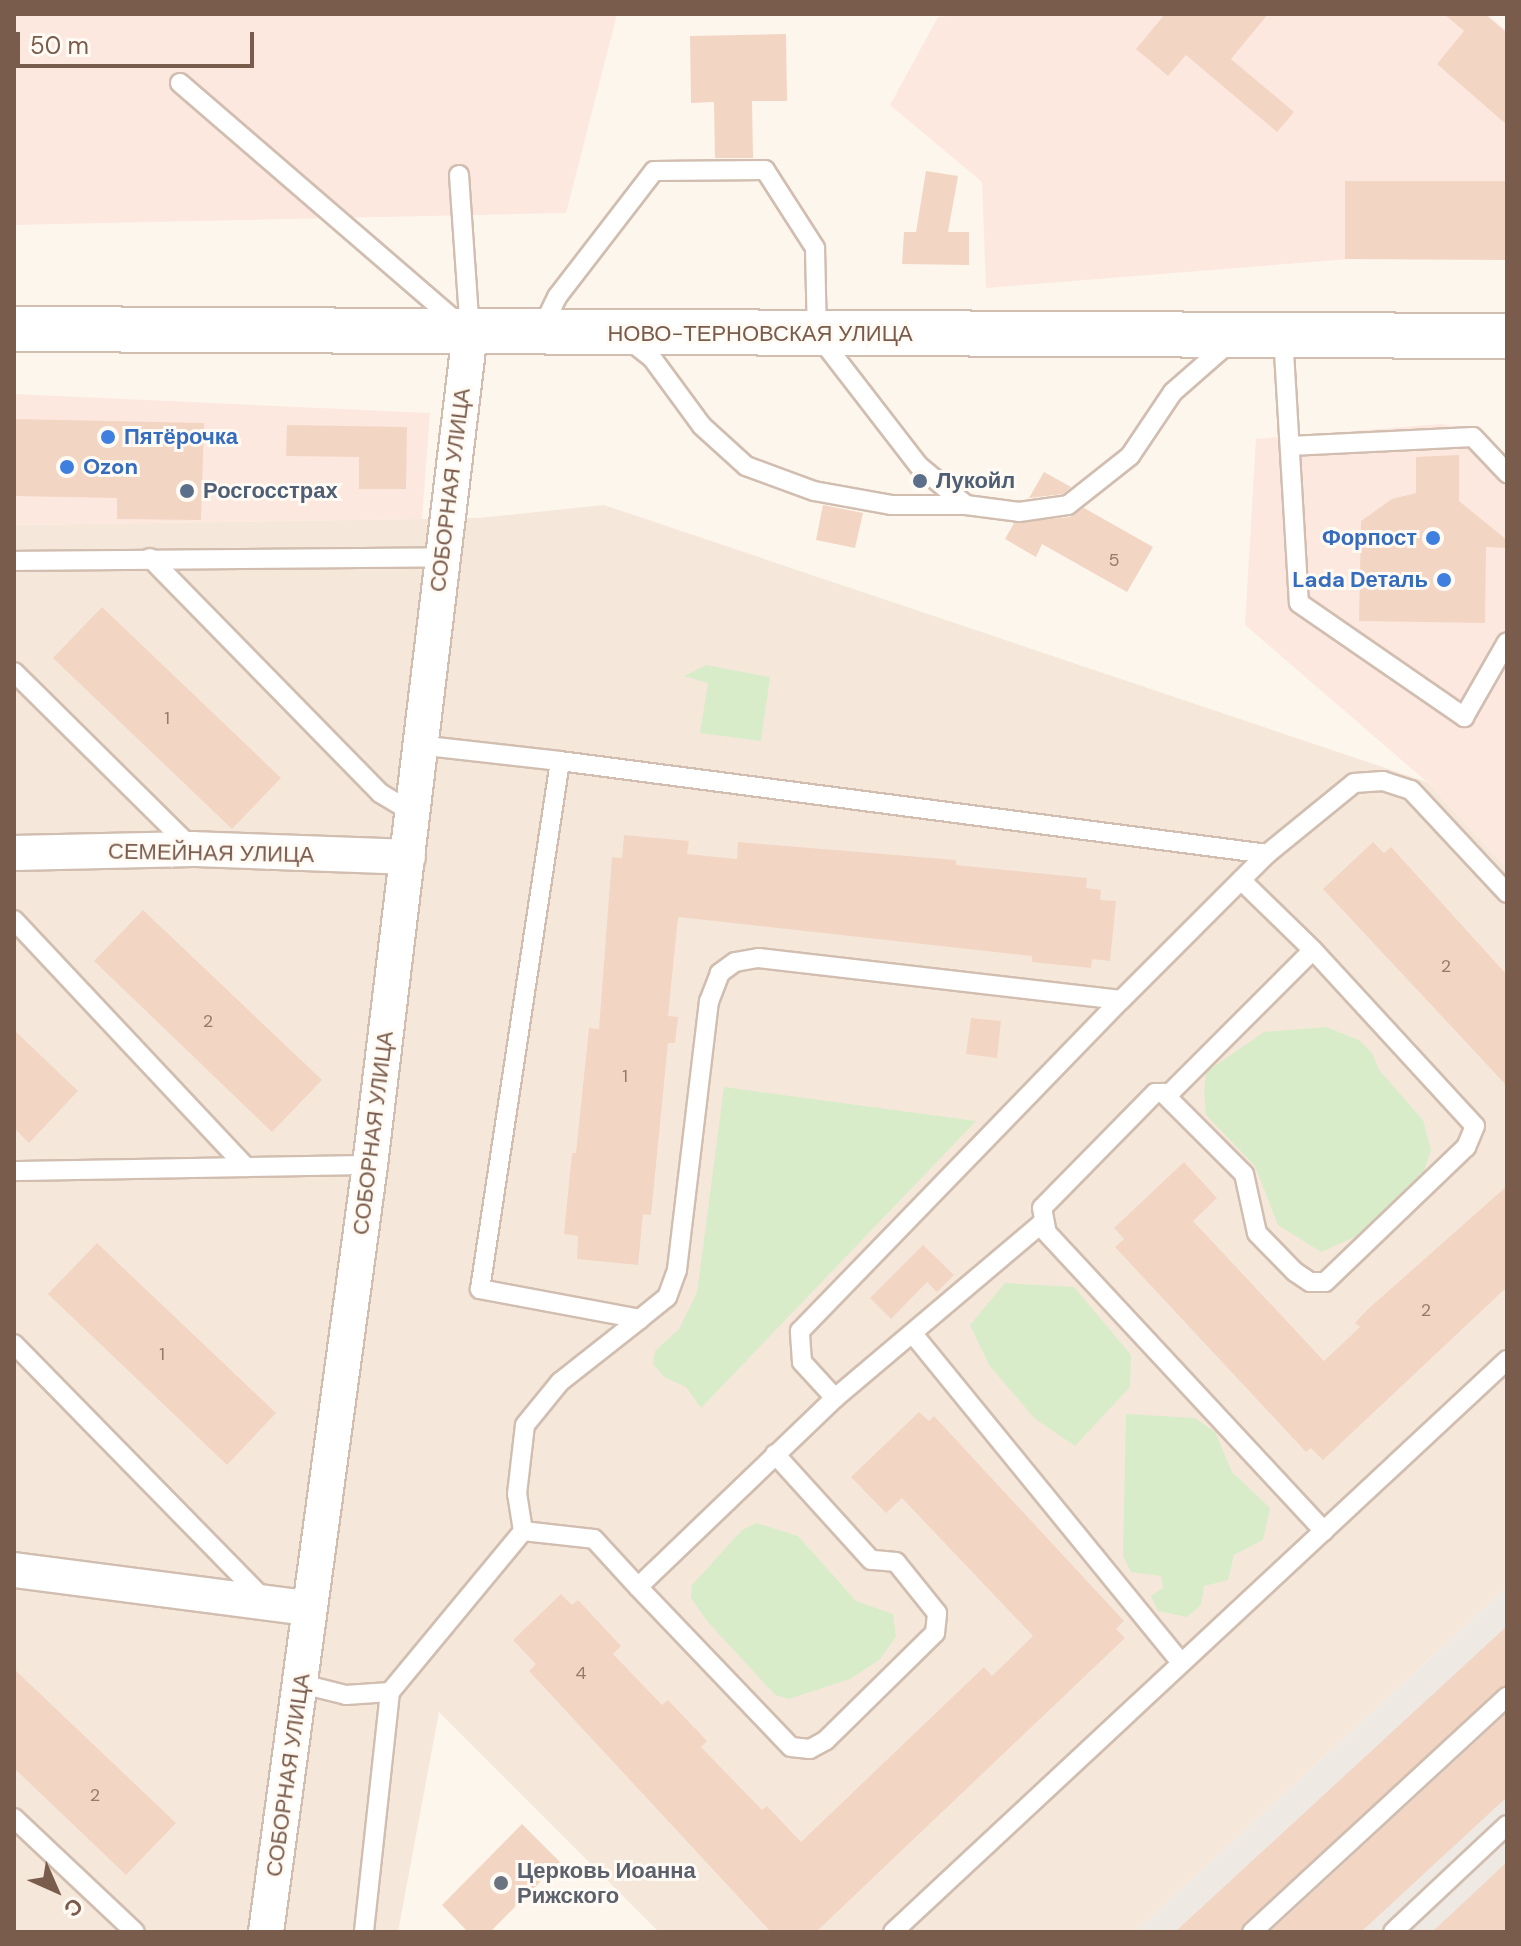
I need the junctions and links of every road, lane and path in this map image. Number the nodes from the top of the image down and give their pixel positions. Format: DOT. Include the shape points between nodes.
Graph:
graph roads {
  1 [pos="180,83"];
  2 [pos="459,175"];
  3 [pos="14,329"];
  4 [pos="470,332"];
  5 [pos="540,333"];
  6 [pos="621,333"];
  7 [pos="817,334"];
  8 [pos="1237,335"];
  9 [pos="1283,335"];
  10 [pos="1507,336"];
  11 [pos="1290,446"];
  12 [pos="1507,473"];
  13 [pos="966,505"];
  14 [pos="442,557"];
  15 [pos="150,558"];
  16 [pos="14,561"];
  17 [pos="1507,642"];
  18 [pos="14,672"];
  19 [pos="418,745"];
  20 [pos="560,761"];
  21 [pos="412,812"];
  22 [pos="193,849"];
  23 [pos="14,853"];
  24 [pos="1267,854"];
  25 [pos="408,857"];
  26 [pos="1241,880"];
  27 [pos="1507,893"];
  28 [pos="14,920"];
  29 [pos="1313,950"];
  30 [pos="1121,1000"];
  31 [pos="1167,1096"];
  32 [pos="370,1165"];
  33 [pos="246,1167"];
  34 [pos="14,1171"];
  35 [pos="1043,1222"];
  36 [pos="640,1319"];
  37 [pos="913,1334"];
  38 [pos="14,1344"];
  39 [pos="1507,1360"];
  40 [pos="835,1398"];
  41 [pos="775,1454"];
  42 [pos="523,1531"];
  43 [pos="1324,1531"];
  44 [pos="14,1570"];
  45 [pos="638,1587"];
  46 [pos="265,1600"];
  47 [pos="307,1608"];
  48 [pos="1181,1663"];
  49 [pos="302,1684"];
  50 [pos="390,1692"];
  51 [pos="1507,1697"];
  52 [pos="14,1818"];
  53 [pos="1507,1825"];
  54 [pos="135,1932"];
  55 [pos="266,1932"];
  56 [pos="364,1932"];
  57 [pos="893,1932"];
  58 [pos="1252,1932"];
  59 [pos="1393,1932"];
  1 -- 4 [label="lane"];
  2 -- 4 [label="lane"];
  3 -- 4 [label="main road, НОВО-ТЕРНОВСКАЯ УЛИЦА"];
  4 -- 5 [label="main road, НОВО-ТЕРНОВСКАЯ УЛИЦА"];
  4 -- 14 [label="street, СОБОРНАЯ УЛИЦА"];
  5 -- 6 [label="main road, НОВО-ТЕРНОВСКАЯ УЛИЦА"];
  5 -- 7 [label="lane" via="557,297 654,171 765,170 815,248"];
  6 -- 7 [label="main road, НОВО-ТЕРНОВСКАЯ УЛИЦА"];
  6 -- 13 [label="lane" via="652,358 702,426 746,466 814,491 891,505"];
  7 -- 8 [label="main road, НОВО-ТЕРНОВСКАЯ УЛИЦА"];
  7 -- 13 [label="lane" via="919,466"];
  8 -- 9 [label="main road, НОВО-ТЕРНОВСКАЯ УЛИЦА"];
  8 -- 13 [label="lane" via="1173,392 1130,456 1068,505 1019,512"];
  9 -- 10 [label="main road, НОВО-ТЕРНОВСКАЯ УЛИЦА"];
  9 -- 11 [label="lane"];
  11 -- 12 [label="lane" via="1473,437"];
  11 -- 17 [label="lane" via="1299,603 1464,717"];
  14 -- 15 [label="lane"];
  14 -- 19 [label="street, СОБОРНАЯ УЛИЦА"];
  15 -- 16 [label="lane"];
  15 -- 21 [label="lane" via="380,793"];
  18 -- 22 [label="lane"];
  19 -- 20 [label="lane"];
  19 -- 21 [label="street, СОБОРНАЯ УЛИЦА"];
  20 -- 24 [label="lane"];
  20 -- 36 [label="lane" via="480,1289"];
  21 -- 25 [label="street, СОБОРНАЯ УЛИЦА"];
  22 -- 23 [label="street, СЕМЕЙНАЯ УЛИЦА"];
  22 -- 25 [label="street, СЕМЕЙНАЯ УЛИЦА"];
  24 -- 26 [label="lane"];
  24 -- 27 [label="lane" via="1354,783 1383,781 1411,790"];
  25 -- 32 [label="street, СОБОРНАЯ УЛИЦА"];
  26 -- 29 [label="lane"];
  26 -- 30 [label="lane"];
  28 -- 33 [label="lane"];
  29 -- 31 [label="lane"];
  29 -- 31 [label="lane" via="1470,1116 1475,1135 1466,1147 1338,1271 1325,1282 1310,1282 1257,1233 1244,1174"];
  30 -- 36 [label="lane" via="758,958 735,962 720,973 709,1001 677,1270 667,1297"];
  30 -- 40 [label="lane" via="800,1331 802,1362"];
  31 -- 35 [label="lane" via="1155,1093 1049,1198 1042,1208"];
  32 -- 33 [label="lane"];
  32 -- 47 [label="street, СОБОРНАЯ УЛИЦА"];
  33 -- 34 [label="lane"];
  35 -- 37 [label="lane"];
  35 -- 43 [label="lane" via="1047,1233"];
  36 -- 42 [label="lane" via="560,1382 525,1425 517,1494"];
  37 -- 40 [label="lane"];
  37 -- 48 [label="lane"];
  38 -- 46 [label="lane"];
  39 -- 43 [label="lane"];
  40 -- 41 [label="lane"];
  41 -- 45 [label="lane"];
  41 -- 45 [label="lane" via="871,1560 896,1562 937,1613 935,1633 826,1740 810,1749 791,1747"];
  42 -- 45 [label="lane" via="594,1539"];
  42 -- 50 [label="lane"];
  43 -- 48 [label="lane"];
  44 -- 46 [label="street"];
  46 -- 47 [label="street"];
  47 -- 49 [label="street, СОБОРНАЯ УЛИЦА"];
  48 -- 57 [label="lane"];
  49 -- 50 [label="lane" via="346,1695"];
  49 -- 55 [label="street, СОБОРНАЯ УЛИЦА"];
  50 -- 56 [label="lane"];
  51 -- 58 [label="lane"];
  52 -- 54 [label="lane"];
  53 -- 59 [label="lane"];
}
